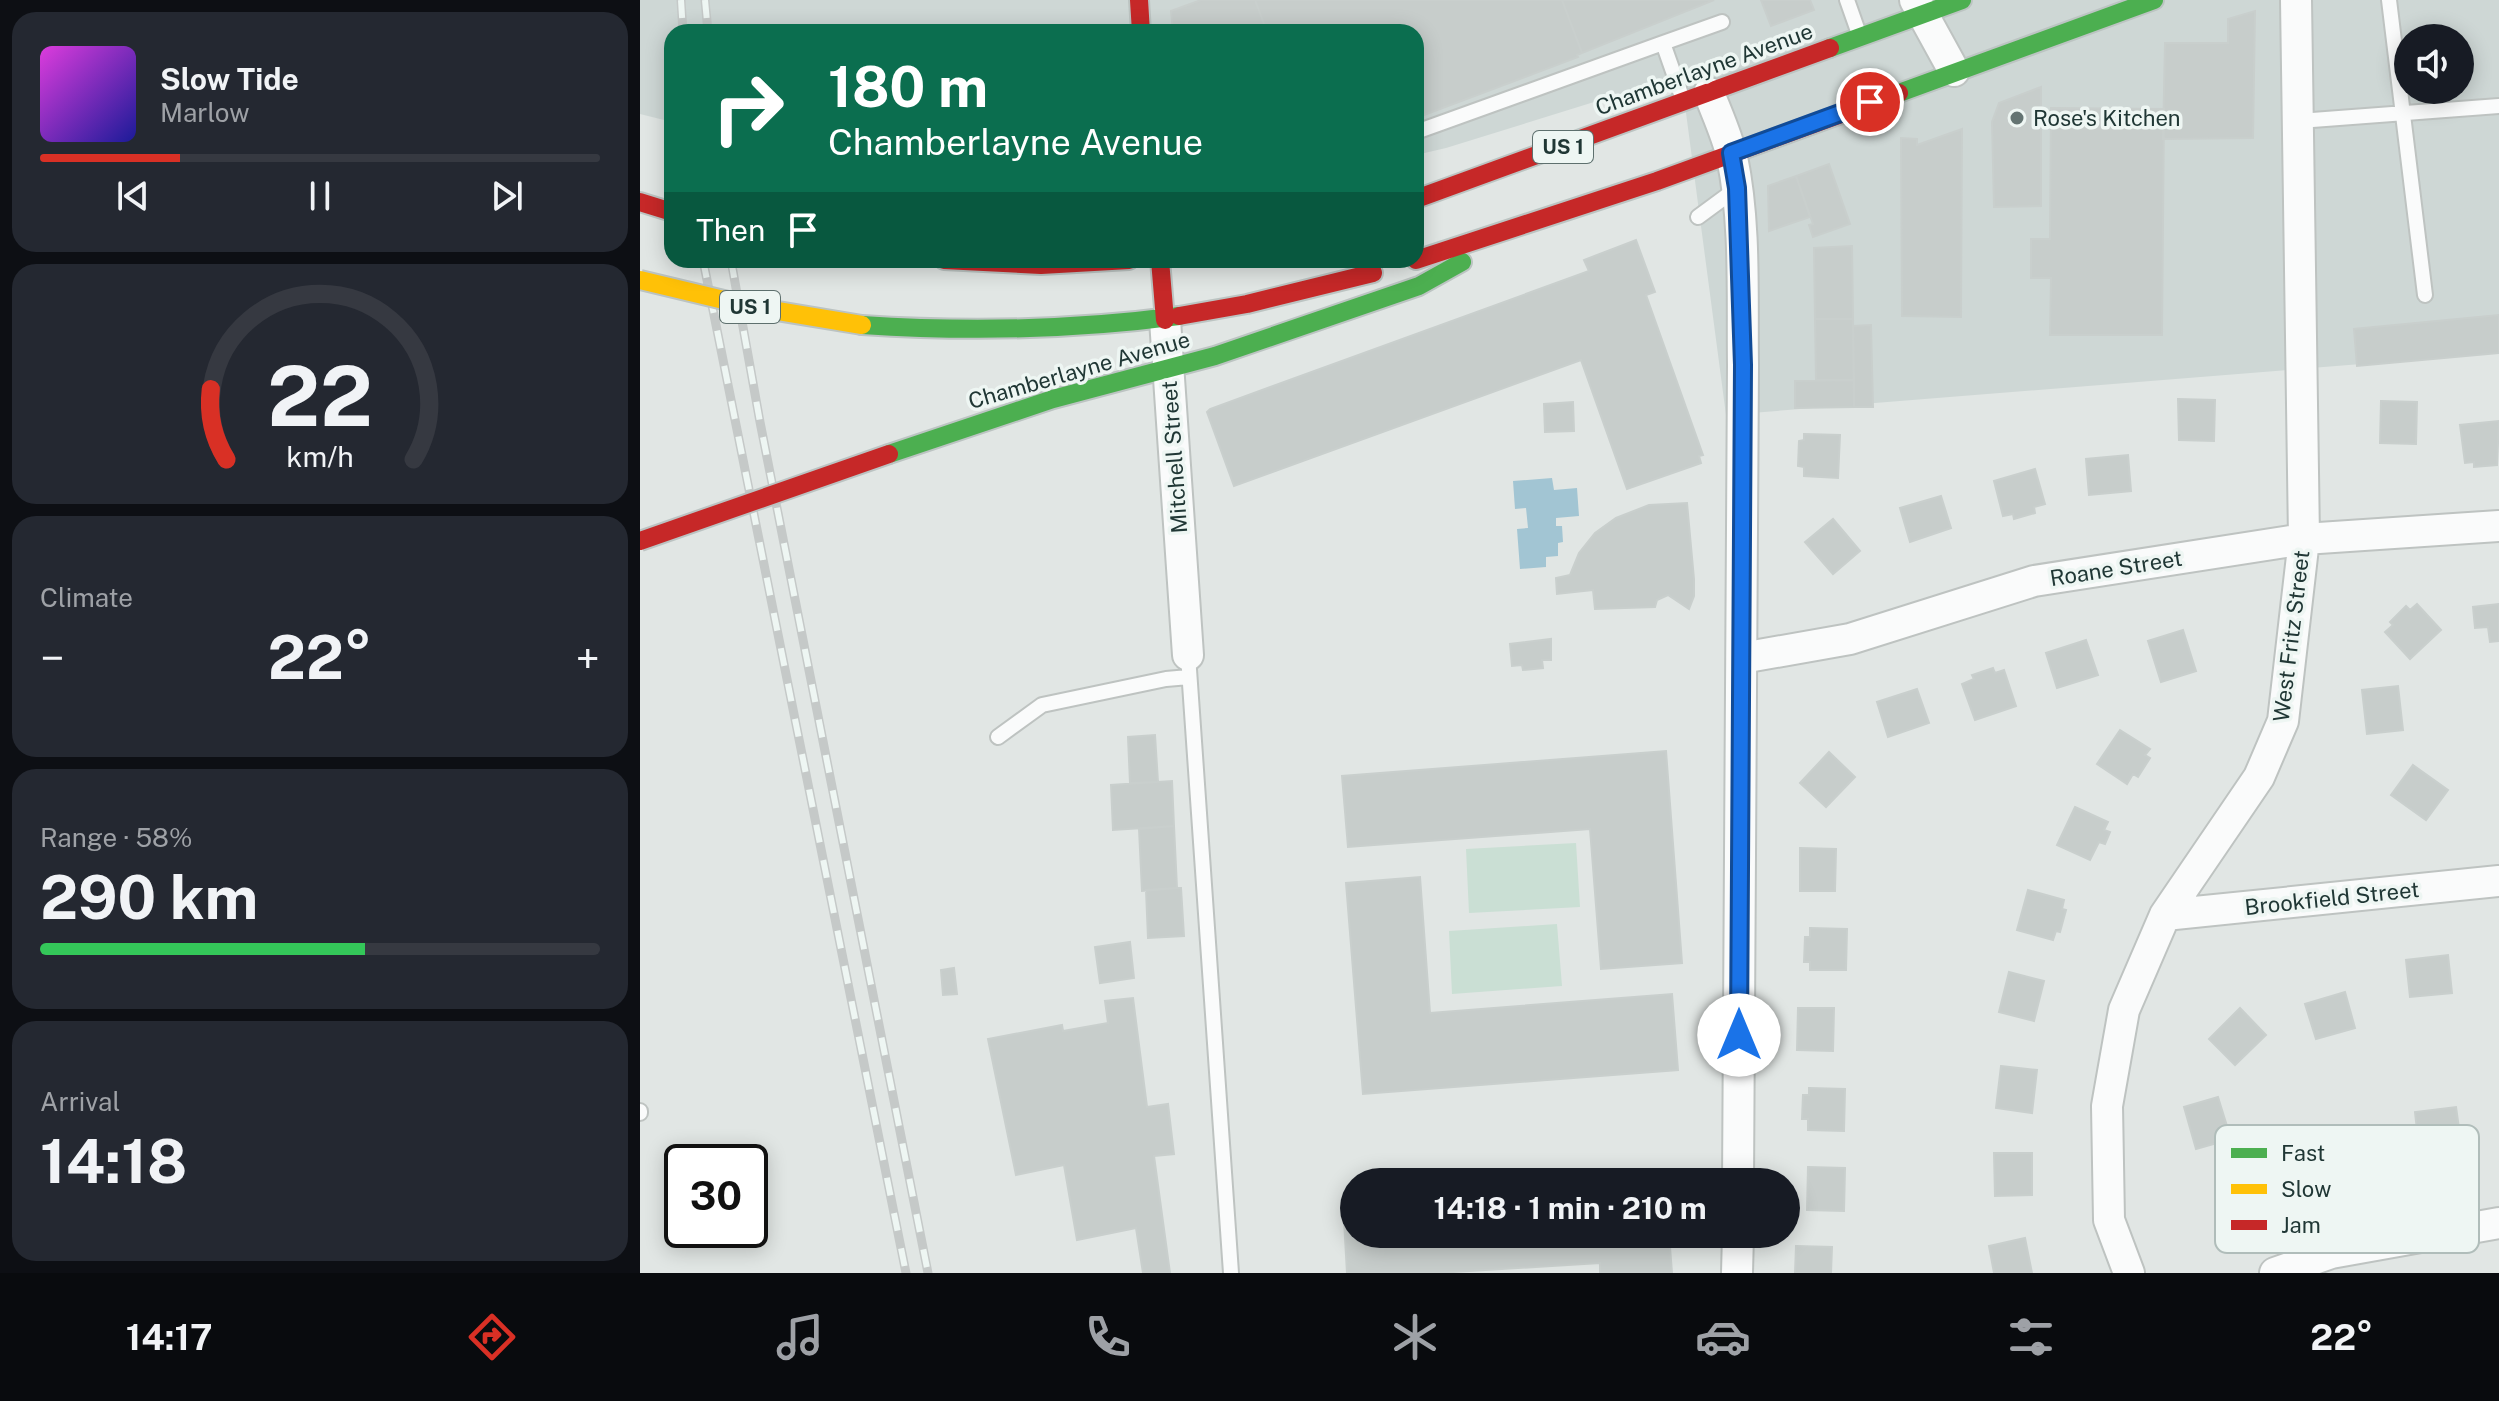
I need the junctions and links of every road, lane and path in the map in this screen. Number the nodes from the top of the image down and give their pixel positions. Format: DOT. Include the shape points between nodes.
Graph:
graph roads {
  1 [pos="1139,0"];
  2 [pos="1847,0"];
  3 [pos="1962,0"];
  4 [pos="2154,0"];
  5 [pos="2296,0"];
  6 [pos="2389,0"];
  7 [pos="1919,7"];
  8 [pos="1722,22"];
  9 [pos="1140,24"];
  10 [pos="1860,37"];
  11 [pos="1663,43"];
  12 [pos="1954,71"];
  13 [pos="1696,98"];
  14 [pos="2499,106"];
  15 [pos="2404,113"];
  16 [pos="2299,121"];
  17 [pos="1424,129"];
  18 [pos="1731,153"];
  19 [pos="1737,188"];
  20 [pos="1424,196"];
  21 [pos="640,202"];
  22 [pos="664,210"];
  23 [pos="1698,217"];
  24 [pos="1523,226"];
  25 [pos="1424,257"];
  26 [pos="1161,268"];
  27 [pos="1386,268"];
  28 [pos="640,280"];
  29 [pos="2425,295"];
  30 [pos="1165,320"];
  31 [pos="1168,369"];
  32 [pos="2499,526"];
  33 [pos="2304,539"];
  34 [pos="640,541"];
  35 [pos="1742,658"];
  36 [pos="1188,666"];
  37 [pos="998,737"];
  38 [pos="2499,881"];
  39 [pos="2165,915"];
  40 [pos="1738,1168"];
  41 [pos="2499,1223"];
  42 [pos="2479,1227"];
  43 [pos="1738,1248"];
  44 [pos="2331,1253"];
  45 [pos="1231,1273"];
  46 [pos="1737,1273"];
  47 [pos="2129,1273"];
  48 [pos="2275,1273"];
  1 -- 9 [label="main road"];
  2 -- 10 [label="lane"];
  3 -- 7 [label="main road, Chamberlayne Avenue / US 1"];
  4 -- 12 [label="main road, Chamberlayne Avenue / US 1"];
  5 -- 16 [label="street, West Fritz Street"];
  6 -- 15 [label="lane"];
  7 -- 10 [label="main road, Chamberlayne Avenue / US 1"];
  7 -- 12 [label="street"];
  8 -- 11 [label="lane"];
  10 -- 13 [label="main road, Chamberlayne Avenue / US 1"];
  11 -- 13 [label="lane"];
  11 -- 17 [label="lane"];
  12 -- 18 [label="main road, Chamberlayne Avenue / US 1"];
  13 -- 18 [label="street"];
  13 -- 20 [label="main road, Chamberlayne Avenue / US 1"];
  14 -- 15 [label="lane"];
  15 -- 16 [label="lane"];
  15 -- 29 [label="lane"];
  16 -- 33 [label="street, West Fritz Street"];
  18 -- 19 [label="street"];
  18 -- 24 [label="main road, Chamberlayne Avenue / US 1"];
  19 -- 23 [label="lane"];
  19 -- 35 [label="street" via="1743,365"];
  21 -- 22 [label="main road"];
  24 -- 25 [label="main road, Chamberlayne Avenue / US 1"];
  24 -- 31 [label="main road, Chamberlayne Avenue" via="1419,286"];
  26 -- 30 [label="main road, Mitchell Street"];
  27 -- 30 [label="main road, Chamberlayne Avenue / US 1" via="1253,305"];
  28 -- 30 [label="main road, Chamberlayne Avenue / US 1, bridge" via="753,307 862,325 1028,331"];
  30 -- 31 [label="street, Mitchell Street"];
  31 -- 34 [label="main road, Chamberlayne Avenue, bridge" via="1025,408"];
  31 -- 36 [label="street, Mitchell Street"];
  32 -- 33 [label="street, Roane Street"];
  33 -- 35 [label="street, Roane Street" via="2034,581 1850,639"];
  33 -- 39 [label="street, West Fritz Street" via="2283,721 2259,777"];
  35 -- 40 [label="street"];
  36 -- 37 [label="lane" via="1166,679 1042,705"];
  36 -- 45 [label="lane"];
  38 -- 39 [label="street, Brookfield Street"];
  39 -- 47 [label="street, West Fritz Street" via="2124,1010 2107,1106 2109,1220"];
  41 -- 42 [label="street"];
  43 -- 46 [label="street"];
  44 -- 48 [label="street"];
}
